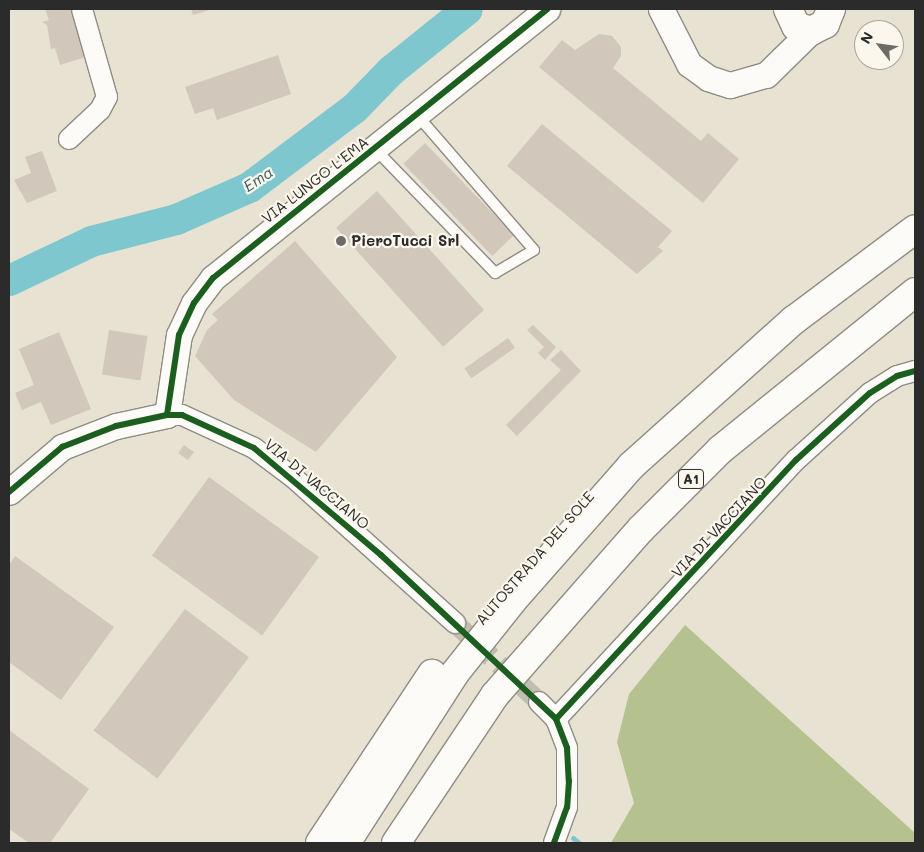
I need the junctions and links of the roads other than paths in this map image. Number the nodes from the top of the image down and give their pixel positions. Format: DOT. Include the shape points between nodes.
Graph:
graph roads {
  1 [pos="82,9"];
  2 [pos="547,9"];
  3 [pos="661,9"];
  4 [pos="807,20"];
  5 [pos="417,115"];
  6 [pos="69,139"];
  7 [pos="375,149"];
  8 [pos="915,229"];
  9 [pos="915,292"];
  10 [pos="915,371"];
  11 [pos="167,415"];
  12 [pos="631,466"];
  13 [pos="9,492"];
  14 [pos="455,624"];
  15 [pos="539,702"];
  16 [pos="556,719"];
  17 [pos="320,843"];
  18 [pos="346,843"];
  19 [pos="396,843"];
  20 [pos="554,843"];
  1 -- 6 [label="street" via="107,97 100,110"];
  2 -- 5 [label="street, VIA LUNGO L'EMA"];
  3 -- 4 [label="street" via="689,64 717,82 742,84 759,79"];
  5 -- 7 [label="street, VIA LUNGO L'EMA"];
  5 -- 7 [label="lane" via="534,250 495,273"];
  7 -- 11 [label="street, VIA LUNGO L'EMA" via="228,264 204,289 179,335"];
  8 -- 12 [label="highway, AUTOSTRADA DEL SOLE" via="794,320"];
  9 -- 19 [label="highway, A1" via="761,415 641,529 496,695"];
  10 -- 16 [label="street, VIA DI VACCIANO" via="897,376 870,393 796,460"];
  11 -- 13 [label="street, VIA DI VACCIANO" via="116,426 62,447"];
  11 -- 14 [label="street, VIA DI VACCIANO" via="182,415 254,448 294,478"];
  12 -- 17 [label="highway" via="544,538 449,650"];
  12 -- 18 [label="highway, AUTOSTRADA DEL SOLE" via="513,600 455,673"];
  15 -- 16 [label="street"];
  16 -- 20 [label="street" via="568,748 569,780 567,807"];
}
